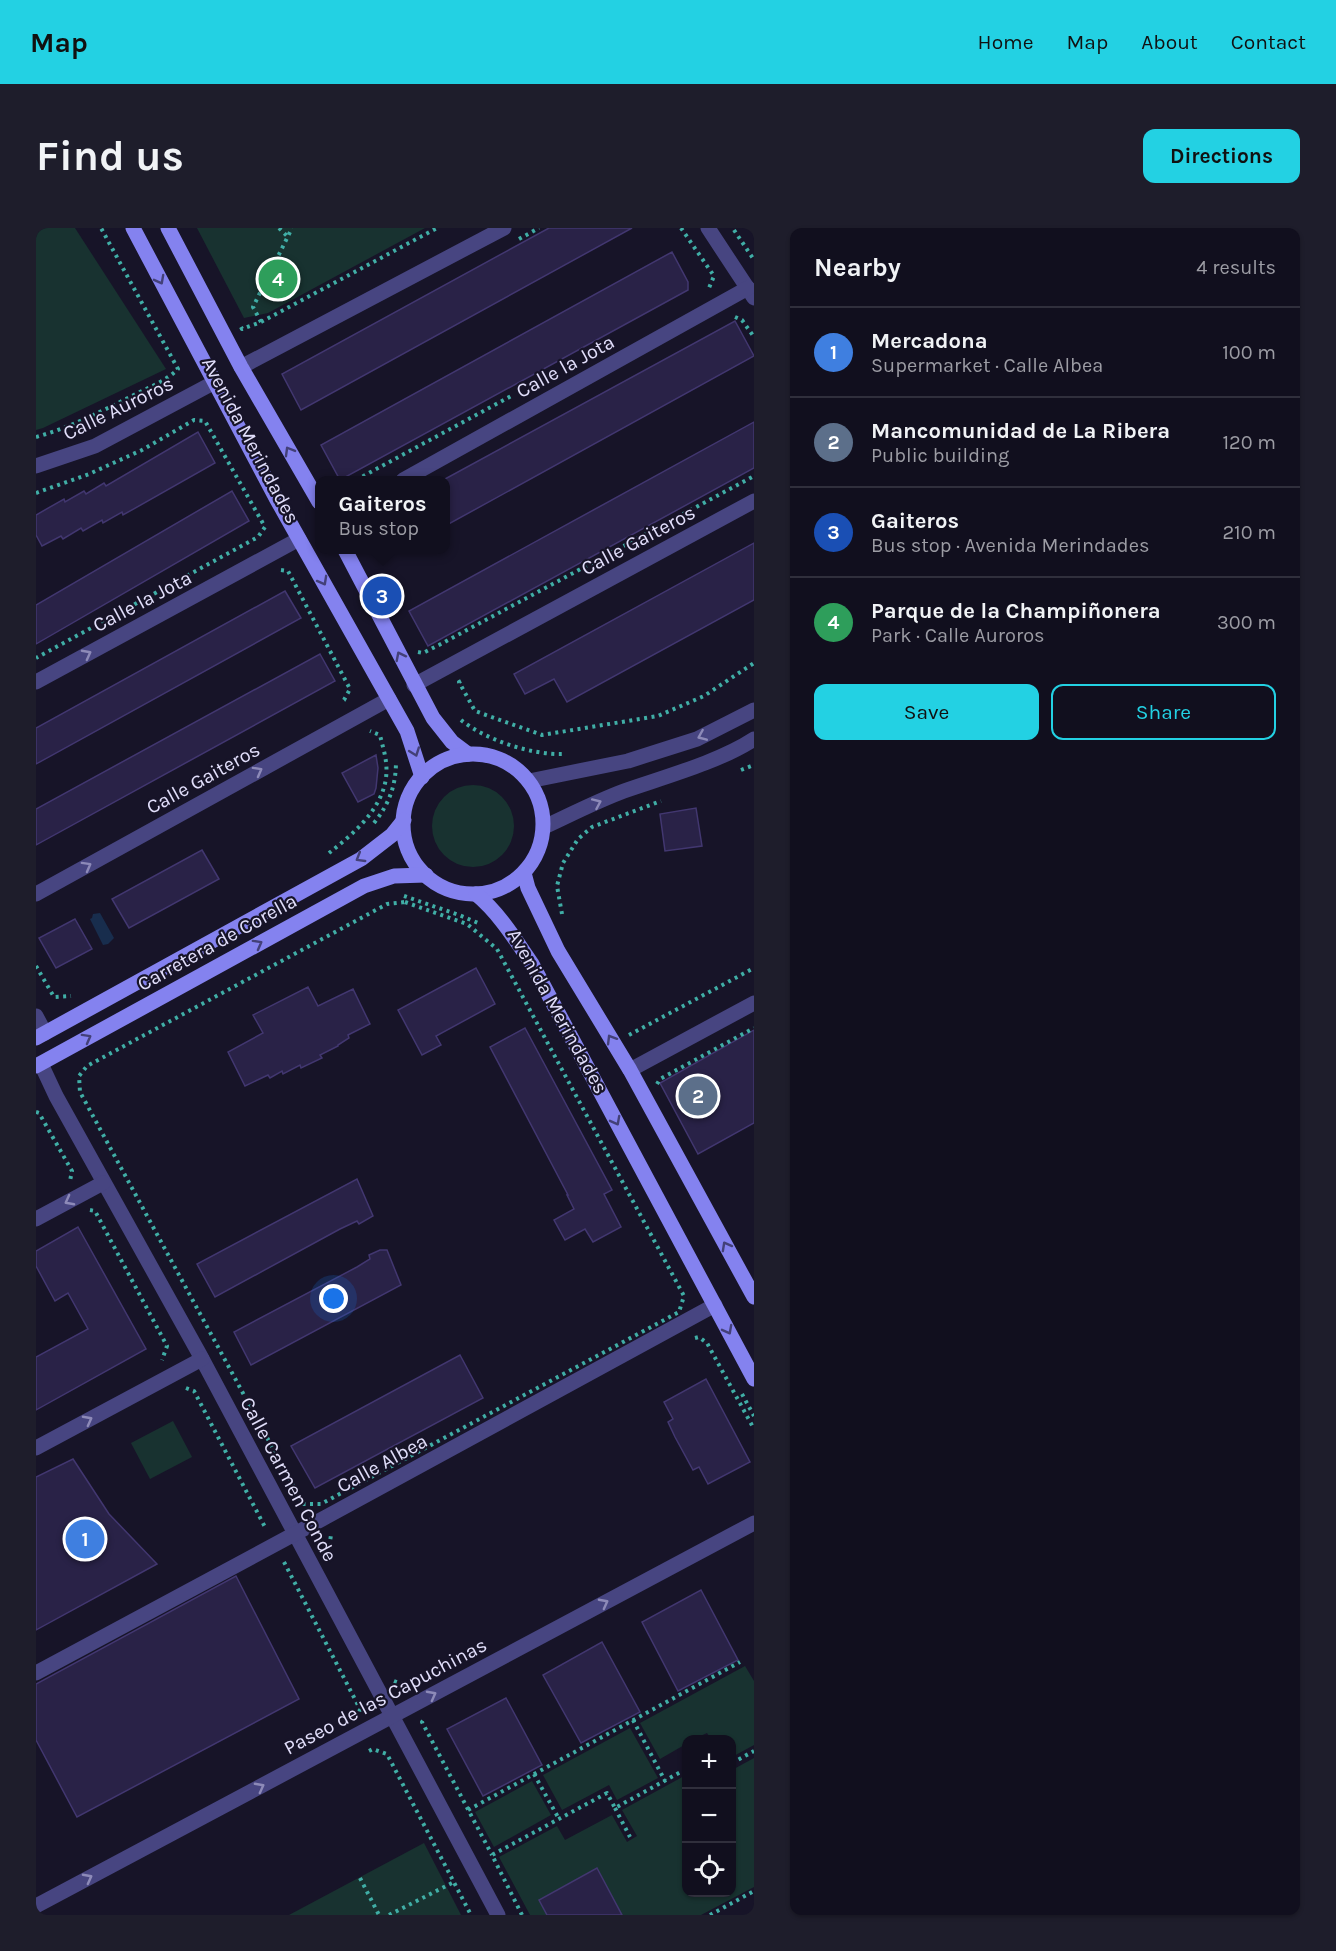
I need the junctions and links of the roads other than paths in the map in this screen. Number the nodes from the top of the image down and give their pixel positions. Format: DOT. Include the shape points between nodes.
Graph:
graph roads {
  1 [pos="133,228"];
  2 [pos="168,228"];
  3 [pos="504,228"];
  4 [pos="708,228"];
  5 [pos="751,293"];
  6 [pos="241,367"];
  7 [pos="216,382"];
  8 [pos="36,466"];
  9 [pos="410,476"];
  10 [pos="315,495"];
  11 [pos="754,501"];
  12 [pos="299,539"];
  13 [pos="348,554"];
  14 [pos="36,682"];
  15 [pos="414,684"];
  16 [pos="389,699"];
  17 [pos="754,710"];
  18 [pos="754,739"];
  19 [pos="468,754"];
  20 [pos="422,777"];
  21 [pos="529,781"];
  22 [pos="404,820"];
  23 [pos="544,827"];
  24 [pos="524,873"];
  25 [pos="426,875"];
  26 [pos="36,894"];
  27 [pos="476,894"];
  28 [pos="754,1003"];
  29 [pos="36,1016"];
  30 [pos="41,1035"];
  31 [pos="39,1065"];
  32 [pos="630,1070"];
  33 [pos="103,1183"];
  34 [pos="36,1219"];
  35 [pos="753,1293"];
  36 [pos="715,1305"];
  37 [pos="202,1359"];
  38 [pos="754,1379"];
  39 [pos="36,1448"];
  40 [pos="754,1523"];
  41 [pos="295,1534"];
  42 [pos="36,1673"];
  43 [pos="391,1717"];
  44 [pos="36,1906"];
  45 [pos="498,1915"];
  1 -- 7 [label="main road, Avenida Merindades, one-way"];
  2 -- 6 [label="main road, Avenida Merindades"];
  3 -- 6 [label="street"];
  4 -- 5 [label="street"];
  5 -- 9 [label="street, Calle la Jota"];
  10 -- 6 [label="main road, Avenida Merindades, one-way"];
  7 -- 8 [label="street, Calle Auroros" via="95,446"];
  7 -- 12 [label="main road, Avenida Merindades"];
  11 -- 15 [label="street, Calle Gaiteros"];
  14 -- 12 [label="street, Calle la Jota, one-way"];
  12 -- 16 [label="main road, Avenida Merindades, one-way"];
  15 -- 13 [label="main road, one-way"];
  15 -- 19 [label="main road" via="433,718 452,742"];
  16 -- 20 [label="main road, Avenida Merindades, one-way" via="407,731"];
  26 -- 16 [label="street, Calle Gaiteros, one-way"];
  17 -- 21 [label="street, one-way" via="697,739 628,761"];
  23 -- 18 [label="street, one-way"];
  19 -- 20 [label="main road" via="443,761"];
  19 -- 21 [label="main road" via="491,756 512,766"];
  20 -- 22 [label="main road" via="406,804"];
  21 -- 23 [label="main road" via="540,802"];
  22 -- 25 [label="main road" via="408,850"];
  22 -- 30 [label="main road, Carretera de Corella, one-way" via="375,849"];
  23 -- 24 [label="main road" via="538,852"];
  24 -- 27 [label="main road" via="510,884"];
  32 -- 24 [label="main road, Avenida Merindades, one-way" via="558,951"];
  25 -- 27 [label="main road" via="449,890"];
  31 -- 25 [label="main road, Carretera de Corella, one-way" via="364,886 394,876"];
  27 -- 36 [label="main road, Avenida Merindades, one-way" via="488,904 532,964"];
  28 -- 32 [label="street"];
  29 -- 30 [label="street"];
  31 -- 33 [label="street, Calle Carmen Conde"];
  35 -- 32 [label="main road, Avenida Merindades, one-way"];
  33 -- 34 [label="street, one-way"];
  33 -- 37 [label="street, Calle Carmen Conde"];
  36 -- 38 [label="main road, Avenida Merindades, one-way"];
  36 -- 41 [label="street, Calle Albea"];
  39 -- 37 [label="street, one-way"];
  37 -- 41 [label="street, Calle Carmen Conde"];
  43 -- 40 [label="street, Paseo de las Capuchinas, one-way"];
  41 -- 42 [label="street, Calle Albea"];
  41 -- 43 [label="street, Calle Carmen Conde"];
  44 -- 43 [label="street, Paseo de las Capuchinas, one-way"];
  43 -- 45 [label="street, Calle Carmen Conde"];
}
